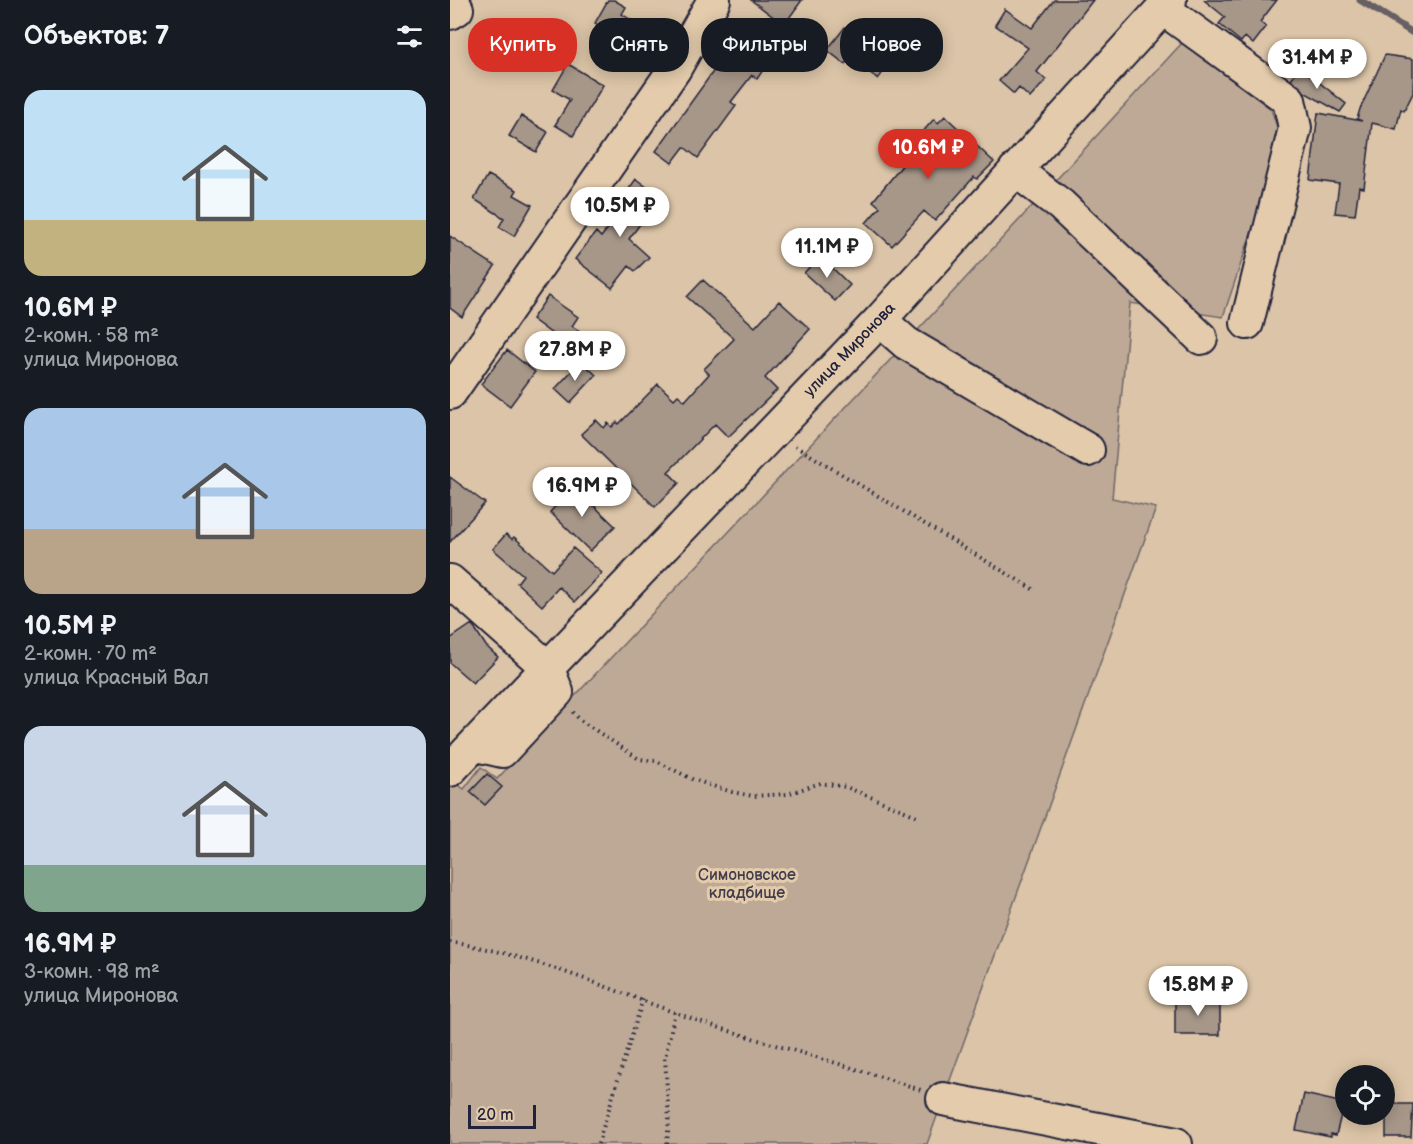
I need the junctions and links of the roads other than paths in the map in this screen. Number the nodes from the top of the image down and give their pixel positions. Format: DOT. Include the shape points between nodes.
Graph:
graph roads {
  1 [pos="714,0"];
  2 [pos="1166,4"];
  3 [pos="1015,170"];
  4 [pos="880,320"];
  5 [pos="1247,323"];
  6 [pos="1201,338"];
  7 [pos="450,393"];
  8 [pos="1088,450"];
  9 [pos="450,581"];
  10 [pos="552,679"];
  11 [pos="451,768"];
  12 [pos="943,1099"];
  13 [pos="1176,1144"];
  1 -- 7 [label="street" via="674,70"];
  2 -- 3 [label="street, улица Миронова"];
  2 -- 5 [label="street" via="1289,100 1295,128"];
  3 -- 4 [label="street, улица Миронова"];
  3 -- 6 [label="street" via="1061,206"];
  4 -- 8 [label="street" via="906,343"];
  4 -- 10 [label="street, улица Миронова" via="772,429"];
  9 -- 10 [label="street"];
  10 -- 11 [label="street, улица Миронова"];
  12 -- 13 [label="street"];
}
